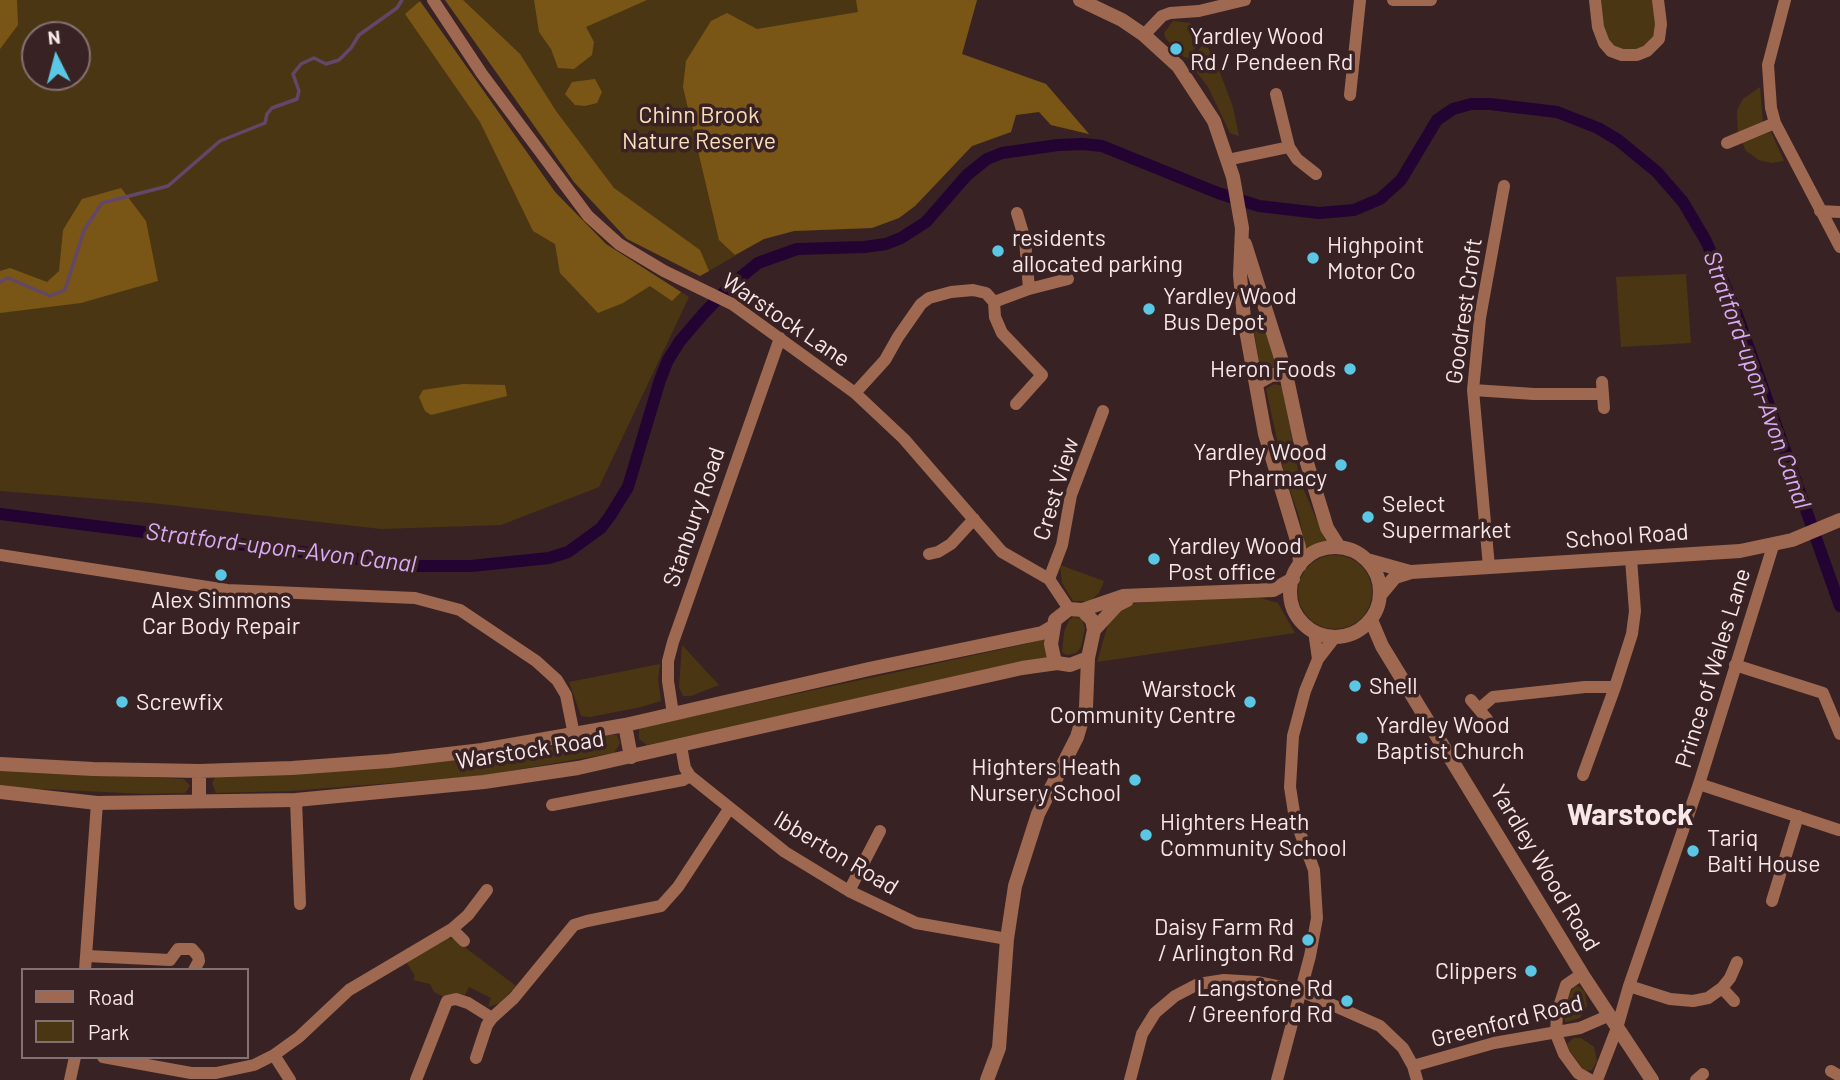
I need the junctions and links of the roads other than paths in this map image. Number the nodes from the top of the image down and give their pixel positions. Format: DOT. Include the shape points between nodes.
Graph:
graph roads {
  1 [pos="433,0"];
  2 [pos="1080,0"];
  3 [pos="1245,0"];
  4 [pos="1360,0"];
  5 [pos="1393,0"];
  6 [pos="1431,0"];
  7 [pos="1595,0"];
  8 [pos="1658,0"];
  9 [pos="1785,0"];
  10 [pos="1143,34"];
  11 [pos="1276,94"];
  12 [pos="1350,96"];
  13 [pos="1775,123"];
  14 [pos="1727,143"];
  15 [pos="1289,147"];
  16 [pos="1227,160"];
  17 [pos="1316,174"];
  18 [pos="1504,186"];
  19 [pos="1821,211"];
  20 [pos="1840,212"];
  21 [pos="1017,213"];
  22 [pos="1242,232"];
  23 [pos="1840,247"];
  24 [pos="1068,279"];
  25 [pos="1029,289"];
  26 [pos="994,303"];
  27 [pos="1268,314"];
  28 [pos="1244,319"];
  29 [pos="780,338"];
  30 [pos="1286,374"];
  31 [pos="1257,383"];
  32 [pos="1473,390"];
  33 [pos="855,393"];
  34 [pos="1603,395"];
  35 [pos="1016,404"];
  36 [pos="1103,411"];
  37 [pos="974,519"];
  38 [pos="1838,522"];
  39 [pos="1773,546"];
  40 [pos="1339,547"];
  41 [pos="929,554"];
  42 [pos="0,555"];
  43 [pos="1631,559"];
  44 [pos="1367,560"];
  45 [pos="1300,565"];
  46 [pos="1489,567"];
  47 [pos="1411,572"];
  48 [pos="1049,579"];
  49 [pos="1293,579"];
  50 [pos="1273,590"];
  51 [pos="1380,595"];
  52 [pos="1138,596"];
  53 [pos="1291,601"];
  54 [pos="1076,609"];
  55 [pos="1371,620"];
  56 [pos="1054,626"];
  57 [pos="1094,630"];
  58 [pos="1314,631"];
  59 [pos="1353,634"];
  60 [pos="1335,637"];
  61 [pos="1380,642"];
  62 [pos="1088,658"];
  63 [pos="1318,659"];
  64 [pos="1063,664"];
  65 [pos="1735,665"];
  66 [pos="1088,685"];
  67 [pos="1615,687"];
  68 [pos="1479,709"];
  69 [pos="673,714"];
  70 [pos="625,725"];
  71 [pos="1840,734"];
  72 [pos="574,735"];
  73 [pos="681,746"];
  74 [pos="631,757"];
  75 [pos="0,764"];
  76 [pos="199,771"];
  77 [pos="1583,775"];
  78 [pos="690,776"];
  79 [pos="1699,784"];
  80 [pos="0,792"];
  81 [pos="296,800"];
  82 [pos="199,801"];
  83 [pos="97,803"];
  84 [pos="552,805"];
  85 [pos="729,809"];
  86 [pos="1798,816"];
  87 [pos="880,831"];
  88 [pos="1840,831"];
  89 [pos="487,890"];
  90 [pos="849,891"];
  91 [pos="1772,901"];
  92 [pos="300,904"];
  93 [pos="452,929"];
  94 [pos="1007,939"];
  95 [pos="464,941"];
  96 [pos="1737,962"];
  97 [pos="86,963"];
  98 [pos="172,965"];
  99 [pos="195,968"];
  100 [pos="1582,974"];
  101 [pos="1629,986"];
  102 [pos="1722,988"];
  103 [pos="1301,991"];
  104 [pos="1734,1001"];
  105 [pos="492,1018"];
  106 [pos="1614,1022"];
  107 [pos="1556,1034"];
  108 [pos="275,1055"];
  109 [pos="476,1058"];
  110 [pos="75,1059"];
  111 [pos="114,1059"];
  112 [pos="1413,1066"];
  113 [pos="71,1080"];
  114 [pos="290,1080"];
  115 [pos="416,1080"];
  116 [pos="987,1080"];
  117 [pos="1130,1080"];
  118 [pos="1277,1080"];
  119 [pos="1417,1080"];
  120 [pos="1590,1080"];
  121 [pos="1597,1080"];
  122 [pos="1652,1080"];
  1 -- 29 [label="street, Warstock Lane" via="482,74 589,216 619,244 732,304"];
  2 -- 10 [label="street"];
  3 -- 10 [label="street" via="1170,13"];
  4 -- 12 [label="street"];
  5 -- 6 [label="street"];
  7 -- 8 [label="street" via="1604,43 1611,51 1629,55 1647,51 1659,39"];
  9 -- 13 [label="street" via="1768,65"];
  10 -- 16 [label="street" via="1193,86 1214,121"];
  11 -- 15 [label="street"];
  13 -- 14 [label="street"];
  13 -- 19 [label="street"];
  15 -- 16 [label="street"];
  15 -- 17 [label="street"];
  16 -- 22 [label="street"];
  18 -- 32 [label="street, Goodrest Croft" via="1480,318"];
  19 -- 20 [label="street"];
  19 -- 23 [label="street"];
  21 -- 25 [label="street" via="1025,240"];
  22 -- 27 [label="street"];
  22 -- 28 [label="street"];
  24 -- 25 [label="street"];
  25 -- 26 [label="street"];
  26 -- 33 [label="street" via="986,293 973,290 929,298"];
  26 -- 35 [label="street" via="1002,334 1042,375"];
  27 -- 28 [label="street"];
  27 -- 30 [label="street"];
  28 -- 31 [label="street"];
  29 -- 33 [label="street, Warstock Lane"];
  29 -- 69 [label="street, Stanbury Road" via="673,642 668,661"];
  30 -- 31 [label="street" via="1271,374"];
  30 -- 40 [label="street" via="1300,440 1327,528"];
  31 -- 45 [label="street" via="1265,433 1299,547"];
  32 -- 34 [label="street"];
  32 -- 46 [label="street, Goodrest Croft"];
  33 -- 37 [label="street, Warstock Lane" via="904,439"];
  36 -- 48 [label="street, Crest View" via="1071,495 1062,545"];
  37 -- 41 [label="street" via="951,544"];
  37 -- 48 [label="street, Warstock Lane" via="1002,552"];
  38 -- 39 [label="street, School Road"];
  39 -- 43 [label="street, School Road"];
  39 -- 65 [label="street, Prince of Wales Lane"];
  40 -- 44 [label="street"];
  40 -- 45 [label="street" via="1320,550"];
  42 -- 72 [label="street" via="227,590 415,598 460,610 557,680 566,695"];
  43 -- 46 [label="street, School Road"];
  43 -- 67 [label="street" via="1635,611"];
  44 -- 47 [label="street, School Road"];
  44 -- 51 [label="street" via="1378,578"];
  45 -- 49 [label="street"];
  46 -- 47 [label="street, School Road"];
  47 -- 51 [label="street" via="1395,577"];
  48 -- 54 [label="street, Warstock Lane"];
  49 -- 50 [label="street"];
  49 -- 53 [label="street"];
  50 -- 52 [label="street"];
  50 -- 53 [label="street"];
  51 -- 55 [label="street"];
  52 -- 54 [label="street"];
  52 -- 57 [label="street" via="1117,605"];
  53 -- 58 [label="street" via="1298,618"];
  54 -- 56 [label="street" via="1059,615"];
  54 -- 57 [label="street" via="1092,620"];
  55 -- 59 [label="street"];
  55 -- 61 [label="street, Yardley Wood Road"];
  56 -- 64 [label="street" via="1054,658"];
  56 -- 69 [label="street, Warstock Road" via="1042,633"];
  57 -- 62 [label="street"];
  58 -- 60 [label="street"];
  58 -- 63 [label="street"];
  59 -- 60 [label="street"];
  59 -- 61 [label="street"];
  60 -- 63 [label="street"];
  61 -- 100 [label="street, Yardley Wood Road"];
  62 -- 64 [label="street"];
  62 -- 66 [label="street"];
  63 -- 103 [label="street" via="1305,691 1290,761 1295,819 1314,870 1317,894 1317,918"];
  64 -- 66 [label="street"];
  64 -- 73 [label="street, Warstock Road" via="1022,668"];
  65 -- 71 [label="street" via="1823,694"];
  65 -- 79 [label="street, Prince of Wales Lane"];
  66 -- 94 [label="street" via="1084,720 1029,839 1015,886"];
  67 -- 68 [label="street" via="1493,697"];
  67 -- 77 [label="street"];
  69 -- 70 [label="street, Warstock Road"];
  70 -- 72 [label="street, Warstock Road"];
  70 -- 74 [label="street"];
  72 -- 76 [label="street, Warstock Road" via="389,761"];
  73 -- 74 [label="street, Warstock Road"];
  73 -- 78 [label="street"];
  74 -- 81 [label="street, Warstock Road" via="484,782"];
  75 -- 76 [label="street, Warstock Road"];
  76 -- 82 [label="street"];
  78 -- 84 [label="street" via="573,794"];
  78 -- 85 [label="street, Ibberton Road"];
  79 -- 86 [label="street"];
  79 -- 101 [label="street, Prince of Wales Lane"];
  80 -- 83 [label="street, Warstock Road"];
  81 -- 82 [label="street, Warstock Road"];
  81 -- 92 [label="street"];
  82 -- 83 [label="street, Warstock Road"];
  83 -- 97 [label="street"];
  85 -- 90 [label="street, Ibberton Road" via="785,852"];
  85 -- 105 [label="street" via="668,900 661,906 574,925"];
  86 -- 88 [label="street"];
  86 -- 91 [label="street"];
  87 -- 90 [label="street"];
  89 -- 93 [label="street"];
  90 -- 94 [label="street, Ibberton Road" via="916,923"];
  93 -- 95 [label="street"];
  93 -- 108 [label="street" via="349,990"];
  94 -- 116 [label="street" via="999,1048"];
  96 -- 102 [label="street"];
  97 -- 98 [label="street"];
  98 -- 99 [label="street" via="178,949 192,949 199,961"];
  100 -- 106 [label="street, Yardley Wood Road"];
  100 -- 107 [label="street" via="1566,985 1556,1013"];
  101 -- 102 [label="street" via="1693,1001"];
  101 -- 106 [label="street, Prince of Wales Lane"];
  102 -- 104 [label="street"];
  103 -- 112 [label="street" via="1381,1026"];
  103 -- 117 [label="street" via="1257,982 1198,984 1156,1013 1142,1034"];
  103 -- 118 [label="street"];
  105 -- 109 [label="street"];
  105 -- 115 [label="street" via="468,1003 447,1001"];
  106 -- 107 [label="street, Greenford Road"];
  106 -- 121 [label="street, Prince of Wales Lane"];
  106 -- 122 [label="street, Yardley Wood Road"];
  107 -- 112 [label="street, Greenford Road" via="1494,1043"];
  107 -- 120 [label="street" via="1578,1073"];
  108 -- 111 [label="street" via="216,1073"];
  108 -- 114 [label="street"];
  110 -- 113 [label="street"];
  112 -- 119 [label="street"];
}
